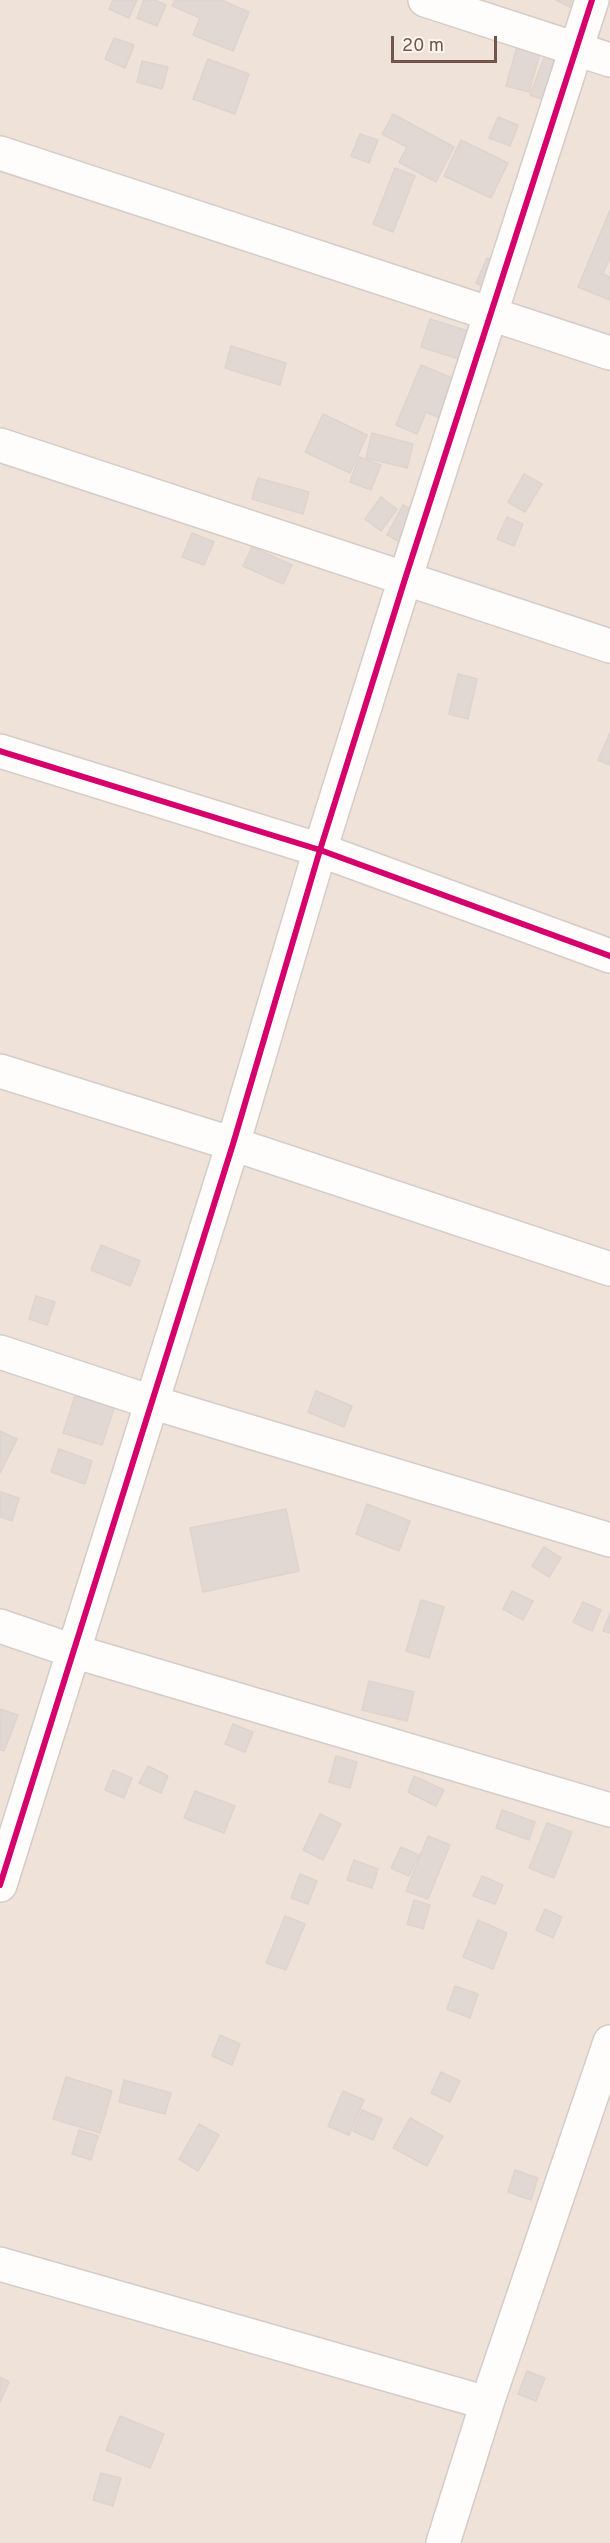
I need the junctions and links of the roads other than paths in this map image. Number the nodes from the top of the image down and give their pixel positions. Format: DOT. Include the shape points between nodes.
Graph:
graph roads {
  1 [pos="425,0"];
  2 [pos="592,0"];
  3 [pos="576,49"];
  4 [pos="610,60"];
  5 [pos="0,153"];
  6 [pos="492,315"];
  7 [pos="610,353"];
  8 [pos="0,445"];
  9 [pos="405,579"];
  10 [pos="610,646"];
  11 [pos="0,751"];
  12 [pos="320,850"];
  13 [pos="610,956"];
  14 [pos="0,1071"];
  15 [pos="233,1144"];
  16 [pos="610,1269"];
  17 [pos="0,1352"];
  18 [pos="151,1402"];
  19 [pos="610,1540"];
  20 [pos="0,1626"];
  21 [pos="73,1651"];
  22 [pos="610,1810"];
  23 [pos="0,1885"];
  24 [pos="610,2042"];
  25 [pos="0,2264"];
  26 [pos="487,2403"];
  27 [pos="443,2543"];
  1 -- 3 [label="street"];
  2 -- 3 [label="street"];
  3 -- 4 [label="street"];
  3 -- 6 [label="street"];
  5 -- 6 [label="street"];
  6 -- 7 [label="street"];
  6 -- 9 [label="street"];
  8 -- 9 [label="street"];
  9 -- 10 [label="street"];
  9 -- 12 [label="street"];
  11 -- 12 [label="street"];
  12 -- 13 [label="street"];
  12 -- 15 [label="street"];
  14 -- 15 [label="street"];
  15 -- 16 [label="street"];
  15 -- 18 [label="street"];
  17 -- 18 [label="street"];
  18 -- 19 [label="street"];
  18 -- 21 [label="street"];
  20 -- 21 [label="street"];
  21 -- 22 [label="street"];
  21 -- 23 [label="street"];
  24 -- 26 [label="street"];
  25 -- 26 [label="street"];
  26 -- 27 [label="street"];
}
